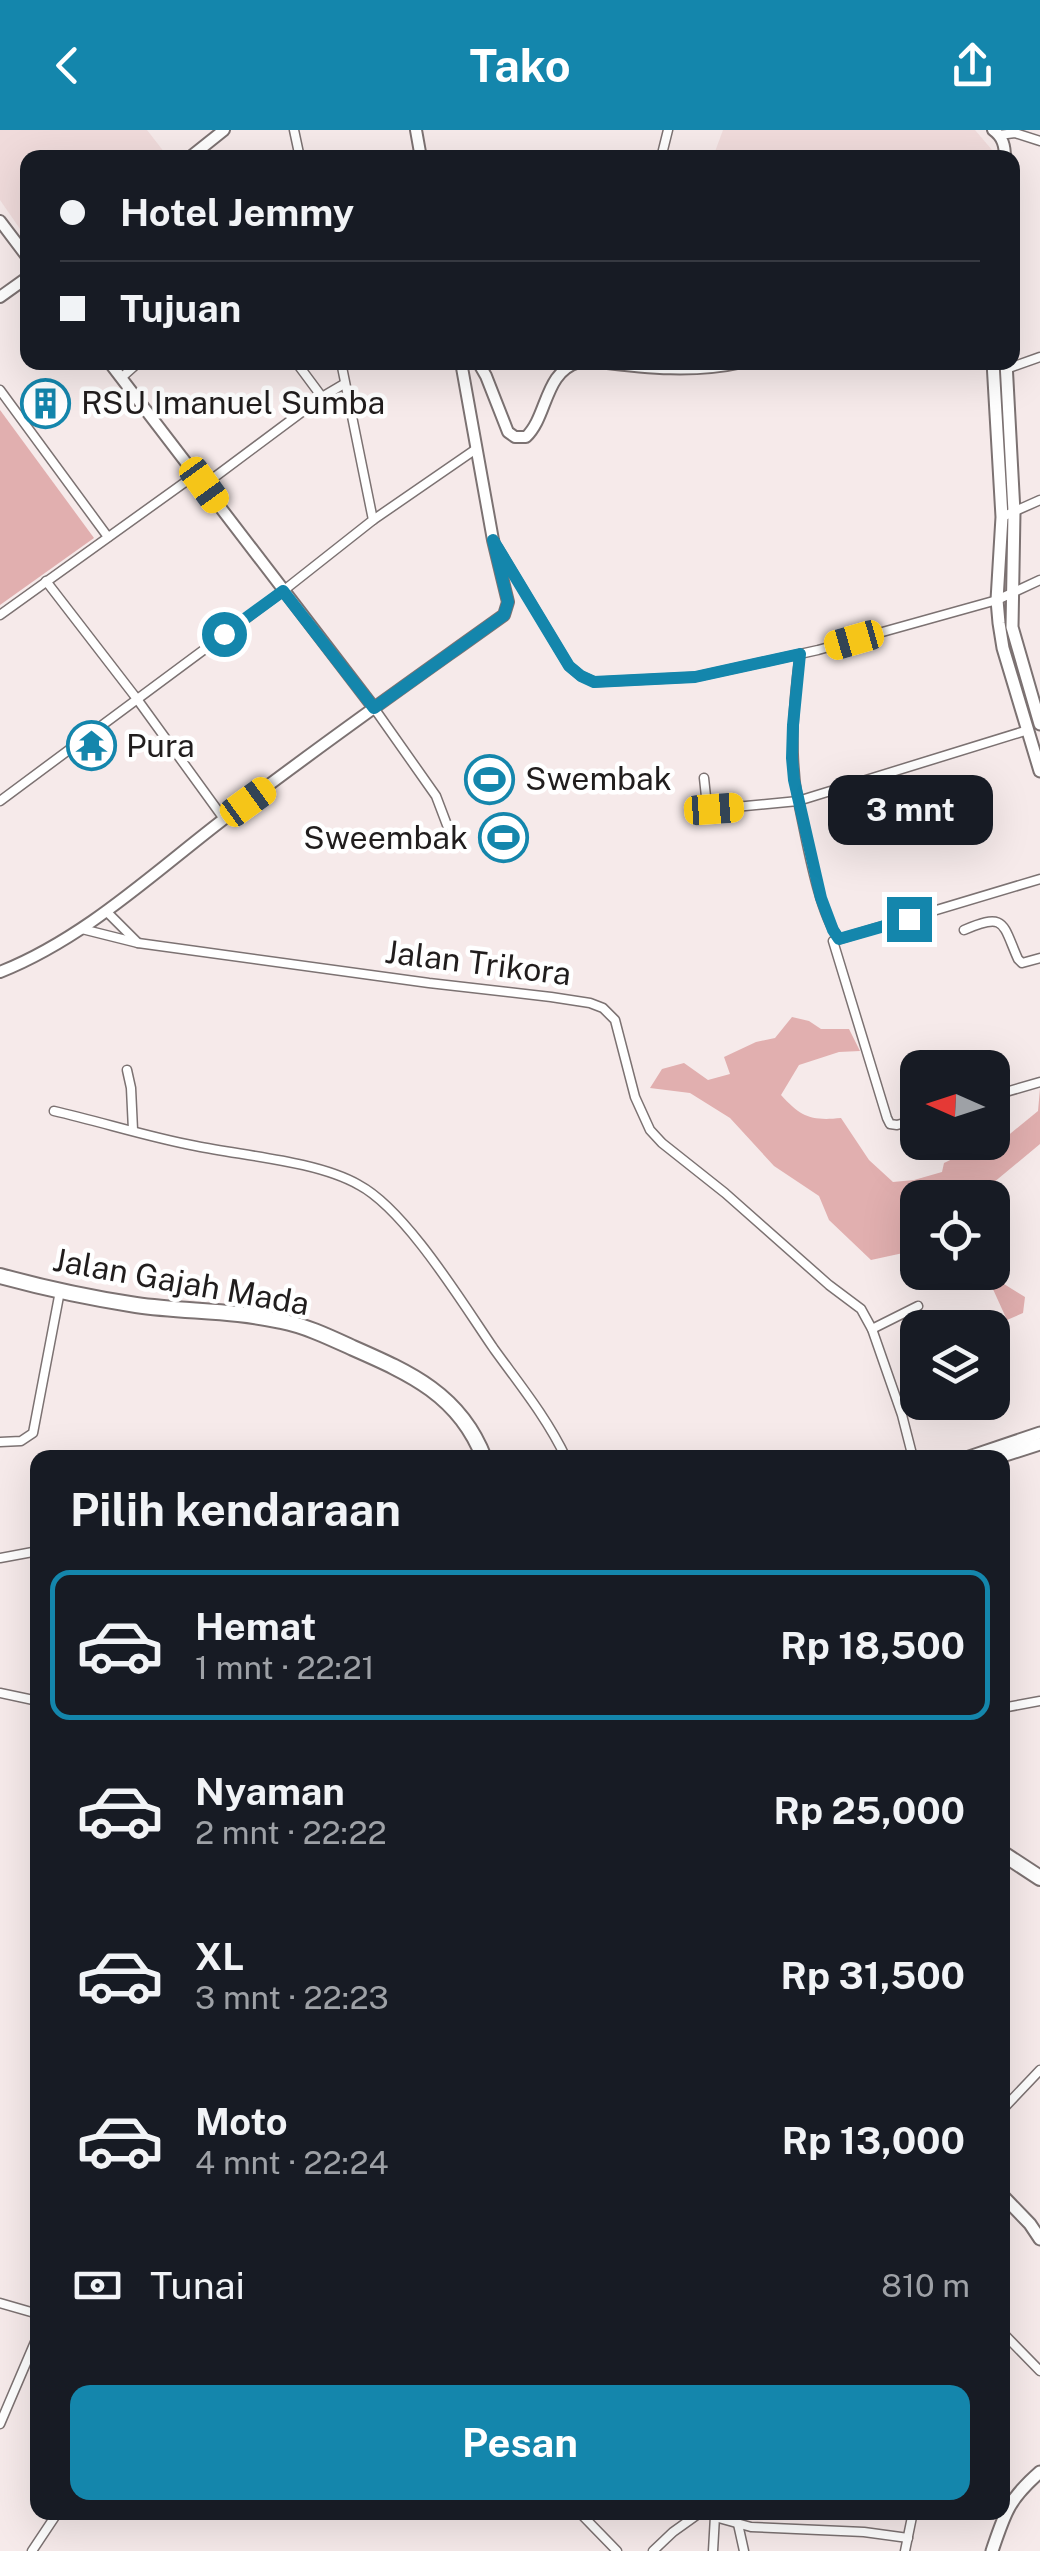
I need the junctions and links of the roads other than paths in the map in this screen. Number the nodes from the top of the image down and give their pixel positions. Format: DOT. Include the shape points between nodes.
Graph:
graph roads {
  1 [pos="224,130"];
  2 [pos="996,132"];
  3 [pos="1040,141"];
  4 [pos="199,150"];
  5 [pos="0,221"];
  6 [pos="20,247"];
  7 [pos="115,370"];
  8 [pos="130,370"];
  9 [pos="302,370"];
  10 [pos="342,370"];
  11 [pos="462,370"];
  12 [pos="483,370"];
  13 [pos="563,370"];
  14 [pos="1001,370"];
  15 [pos="121,378"];
  16 [pos="344,384"];
  17 [pos="0,390"];
  18 [pos="322,397"];
  19 [pos="476,449"];
  20 [pos="195,474"];
  21 [pos="204,485"];
  22 [pos="1040,500"];
  23 [pos="1008,514"];
  24 [pos="373,520"];
  25 [pos="108,537"];
  26 [pos="493,540"];
  27 [pos="1040,580"];
  28 [pos="46,581"];
  29 [pos="283,591"];
  30 [pos="1011,594"];
  31 [pos="998,600"];
  32 [pos="0,615"];
  33 [pos="800,654"];
  34 [pos="137,699"];
  35 [pos="374,708"];
  36 [pos="1034,727"];
  37 [pos="1040,771"];
  38 [pos="704,778"];
  39 [pos="0,801"];
  40 [pos="798,801"];
  41 [pos="224,819"];
  42 [pos="448,824"];
  43 [pos="1040,879"];
  44 [pos="106,911"];
  45 [pos="82,929"];
  46 [pos="964,930"];
  47 [pos="839,939"];
  48 [pos="138,943"];
  49 [pos="1040,958"];
  50 [pos="0,972"];
  51 [pos="127,1070"];
  52 [pos="1040,1082"];
  53 [pos="1010,1091"];
  54 [pos="54,1111"];
  55 [pos="900,1124"];
  56 [pos="133,1130"];
  57 [pos="0,1276"];
  58 [pos="60,1290"];
  59 [pos="918,1306"];
  60 [pos="872,1329"];
  61 [pos="1040,1433"];
  62 [pos="0,1442"];
  63 [pos="1040,1444"];
  64 [pos="481,1450"];
  65 [pos="562,1450"];
  66 [pos="911,1450"];
  67 [pos="990,1450"];
  68 [pos="1010,1454"];
  69 [pos="30,1552"];
  70 [pos="0,1558"];
  71 [pos="0,1694"];
  72 [pos="30,1700"];
  73 [pos="1040,1701"];
  74 [pos="1010,1707"];
  75 [pos="1010,1857"];
  76 [pos="1040,1878"];
  77 [pos="1040,2070"];
  78 [pos="1010,2102"];
  79 [pos="1010,2203"];
  80 [pos="1040,2238"];
  81 [pos="0,2303"];
  82 [pos="30,2312"];
  83 [pos="1010,2340"];
  84 [pos="30,2354"];
  85 [pos="1040,2371"];
  86 [pos="0,2424"];
  87 [pos="1040,2472"];
  88 [pos="1010,2506"];
  89 [pos="53,2520"];
  90 [pos="587,2520"];
  91 [pos="690,2520"];
  92 [pos="715,2520"];
  93 [pos="728,2520"];
  94 [pos="911,2520"];
  95 [pos="1003,2520"];
  96 [pos="738,2524"];
  97 [pos="908,2538"];
  98 [pos="32,2551"];
  99 [pos="617,2551"];
  100 [pos="653,2551"];
  101 [pos="713,2551"];
  102 [pos="744,2551"];
  103 [pos="905,2551"];
  104 [pos="992,2551"];
  1 -- 4 [label="street"];
  2 -- 3 [label="street"];
  5 -- 6 [label="street"];
  7 -- 15 [label="street"];
  8 -- 15 [label="street"];
  9 -- 18 [label="street"];
  10 -- 16 [label="street"];
  11 -- 19 [label="street"];
  12 -- 13 [label="street" via="508,432 520,438 534,429"];
  14 -- 23 [label="main road"];
  15 -- 20 [label="street"];
  16 -- 18 [label="street"];
  16 -- 24 [label="street"];
  17 -- 25 [label="street"];
  18 -- 21 [label="street"];
  19 -- 24 [label="street"];
  19 -- 26 [label="street"];
  20 -- 21 [label="street"];
  20 -- 25 [label="street"];
  21 -- 29 [label="street"];
  22 -- 23 [label="street"];
  23 -- 30 [label="main road"];
  23 -- 31 [label="main road"];
  24 -- 29 [label="street"];
  25 -- 28 [label="street"];
  26 -- 33 [label="street" via="569,666 594,682 695,677"];
  26 -- 35 [label="street" via="508,602 504,615"];
  27 -- 30 [label="street"];
  28 -- 32 [label="street"];
  28 -- 34 [label="street"];
  29 -- 34 [label="street"];
  29 -- 35 [label="street"];
  30 -- 31 [label="street"];
  30 -- 36 [label="main road"];
  31 -- 33 [label="street"];
  31 -- 36 [label="main road" via="1003,648"];
  33 -- 40 [label="street" via="792,758"];
  34 -- 39 [label="street"];
  34 -- 41 [label="street"];
  35 -- 41 [label="street"];
  35 -- 42 [label="street"];
  36 -- 37 [label="main road"];
  36 -- 40 [label="street"];
  38 -- 40 [label="street" via="707,806 714,809"];
  40 -- 47 [label="street" via="823,904"];
  41 -- 44 [label="street"];
  43 -- 47 [label="street"];
  44 -- 45 [label="street"];
  44 -- 48 [label="street"];
  45 -- 48 [label="street, Jalan Trikora"];
  45 -- 50 [label="street"];
  46 -- 49 [label="street" via="997,921 1018,960"];
  47 -- 55 [label="street" via="833,943 887,1118"];
  48 -- 60 [label="street, Jalan Trikora" via="485,984 603,1008 615,1020 650,1130 861,1309"];
  51 -- 56 [label="street"];
  52 -- 53 [label="street"];
  54 -- 56 [label="street"];
  56 -- 65 [label="street" via="308,1167 373,1193 446,1279"];
  57 -- 58 [label="highway, Jalan Gajah Mada"];
  58 -- 62 [label="street" via="33,1433"];
  58 -- 64 [label="highway, Jalan Gajah Mada" via="282,1321 326,1336 427,1385 461,1415"];
  59 -- 60 [label="street"];
  60 -- 66 [label="street, Jalan Trikora"];
  61 -- 67 [label="main road"];
  63 -- 68 [label="main road"];
  69 -- 70 [label="street"];
  71 -- 72 [label="street"];
  73 -- 74 [label="street"];
  75 -- 76 [label="highway"];
  77 -- 78 [label="street"];
  79 -- 80 [label="main road"];
  81 -- 82 [label="street"];
  83 -- 85 [label="street"];
  84 -- 86 [label="street"];
  87 -- 88 [label="main road"];
  89 -- 98 [label="street"];
  90 -- 99 [label="street"];
  91 -- 100 [label="street"];
  92 -- 101 [label="street"];
  93 -- 96 [label="street"];
  94 -- 97 [label="street"];
  95 -- 104 [label="main road"];
  96 -- 97 [label="street"];
  96 -- 102 [label="street"];
  97 -- 103 [label="street"];
}
